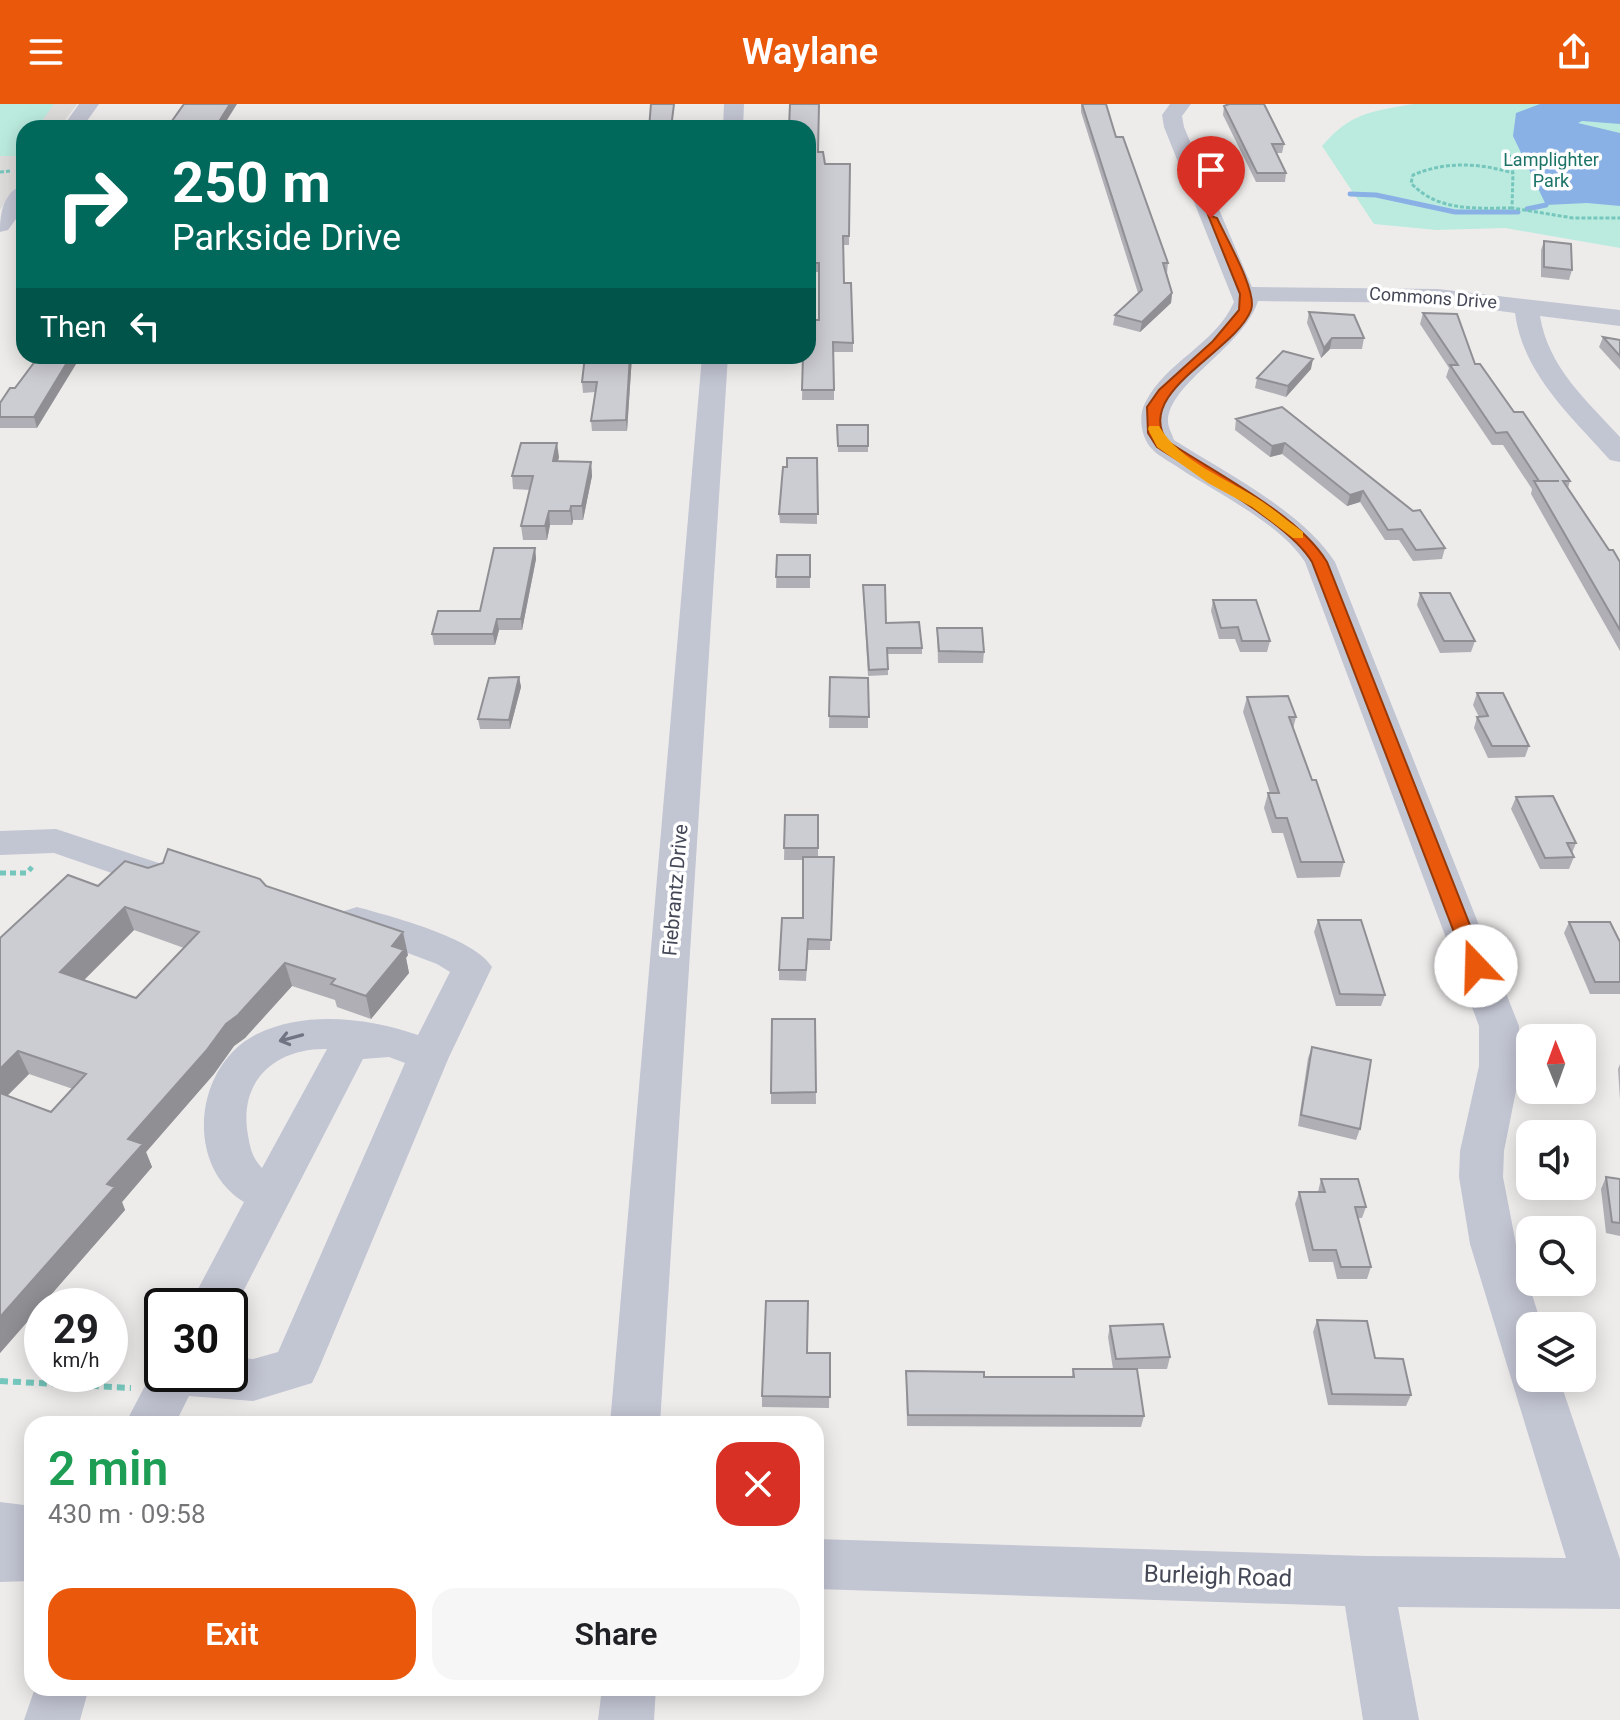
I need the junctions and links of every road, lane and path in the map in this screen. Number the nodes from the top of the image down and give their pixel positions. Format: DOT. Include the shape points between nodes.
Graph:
graph roads {
  1 [pos="1181,104"];
  2 [pos="1523,157"];
  3 [pos="11,171"];
  4 [pos="0,172"];
  5 [pos="1513,173"];
  6 [pos="16,203"];
  7 [pos="1512,208"];
  8 [pos="1620,218"];
  9 [pos="1,223"];
  10 [pos="1246,294"];
  11 [pos="1526,305"];
  12 [pos="1620,318"];
  13 [pos="714,364"];
  14 [pos="1620,454"];
  15 [pos="0,843"];
  16 [pos="155,875"];
  17 [pos="330,912"];
  18 [pos="369,1039"];
  19 [pos="428,1057"];
  20 [pos="270,1195"];
  21 [pos="221,1288"];
  22 [pos="1516,1317"];
  23 [pos="0,1381"];
  24 [pos="248,1381"];
  25 [pos="144,1389"];
  26 [pos="1540,1392"];
  27 [pos="636,1416"];
  28 [pos="0,1526"];
  29 [pos="24,1529"];
  30 [pos="24,1556"];
  31 [pos="0,1557"];
  32 [pos="824,1564"];
  33 [pos="1367,1581"];
  34 [pos="1610,1583"];
  35 [pos="60,1696"];
  36 [pos="628,1696"];
  37 [pos="52,1720"];
  38 [pos="626,1720"];
  39 [pos="1391,1720"];
  1 -- 10 [label="street" via="1172,115 1174,127"];
  2 -- 5 [label="path" via="1508,156"];
  3 -- 4 [label="path"];
  5 -- 7 [label="path"];
  5 -- 7 [label="path" via="1444,165 1413,175 1411,183 1418,193 1454,206"];
  6 -- 9 [label="street"];
  7 -- 8 [label="path" via="1573,218"];
  10 -- 11 [label="street, Commons Drive" via="1425,295"];
  10 -- 22 [label="street" via="1245,310 1235,325 1154,407 1154,433 1162,444 1290,528 1320,562 1499,1026 1500,1066 1481,1177 1493,1244"];
  11 -- 12 [label="street, Commons Drive"];
  11 -- 14 [label="street" via="1533,343 1553,379"];
  13 -- 27 [label="street, Fiebrantz Drive"];
  15 -- 16 [label="street" via="56,841"];
  17 -- 19 [label="street" via="451,954 472,967"];
  18 -- 19 [label="street" via="408,1046"];
  18 -- 20 [label="street" via="348,1048"];
  18 -- 20 [label="street, one-way" via="312,1034 286,1038 250,1058 232,1081 224,1105 231,1158 245,1178"];
  19 -- 24 [label="street" via="295,1368"];
  20 -- 21 [label="street"];
  23 -- 25 [label="path"];
  26 -- 34 [label="street"];
  28 -- 29 [label="street"];
  30 -- 31 [label="street"];
  32 -- 33 [label="street, Burleigh Road"];
  33 -- 34 [label="street, Burleigh Road"];
  33 -- 39 [label="street"];
  35 -- 37 [label="street"];
  36 -- 38 [label="street"];
}
